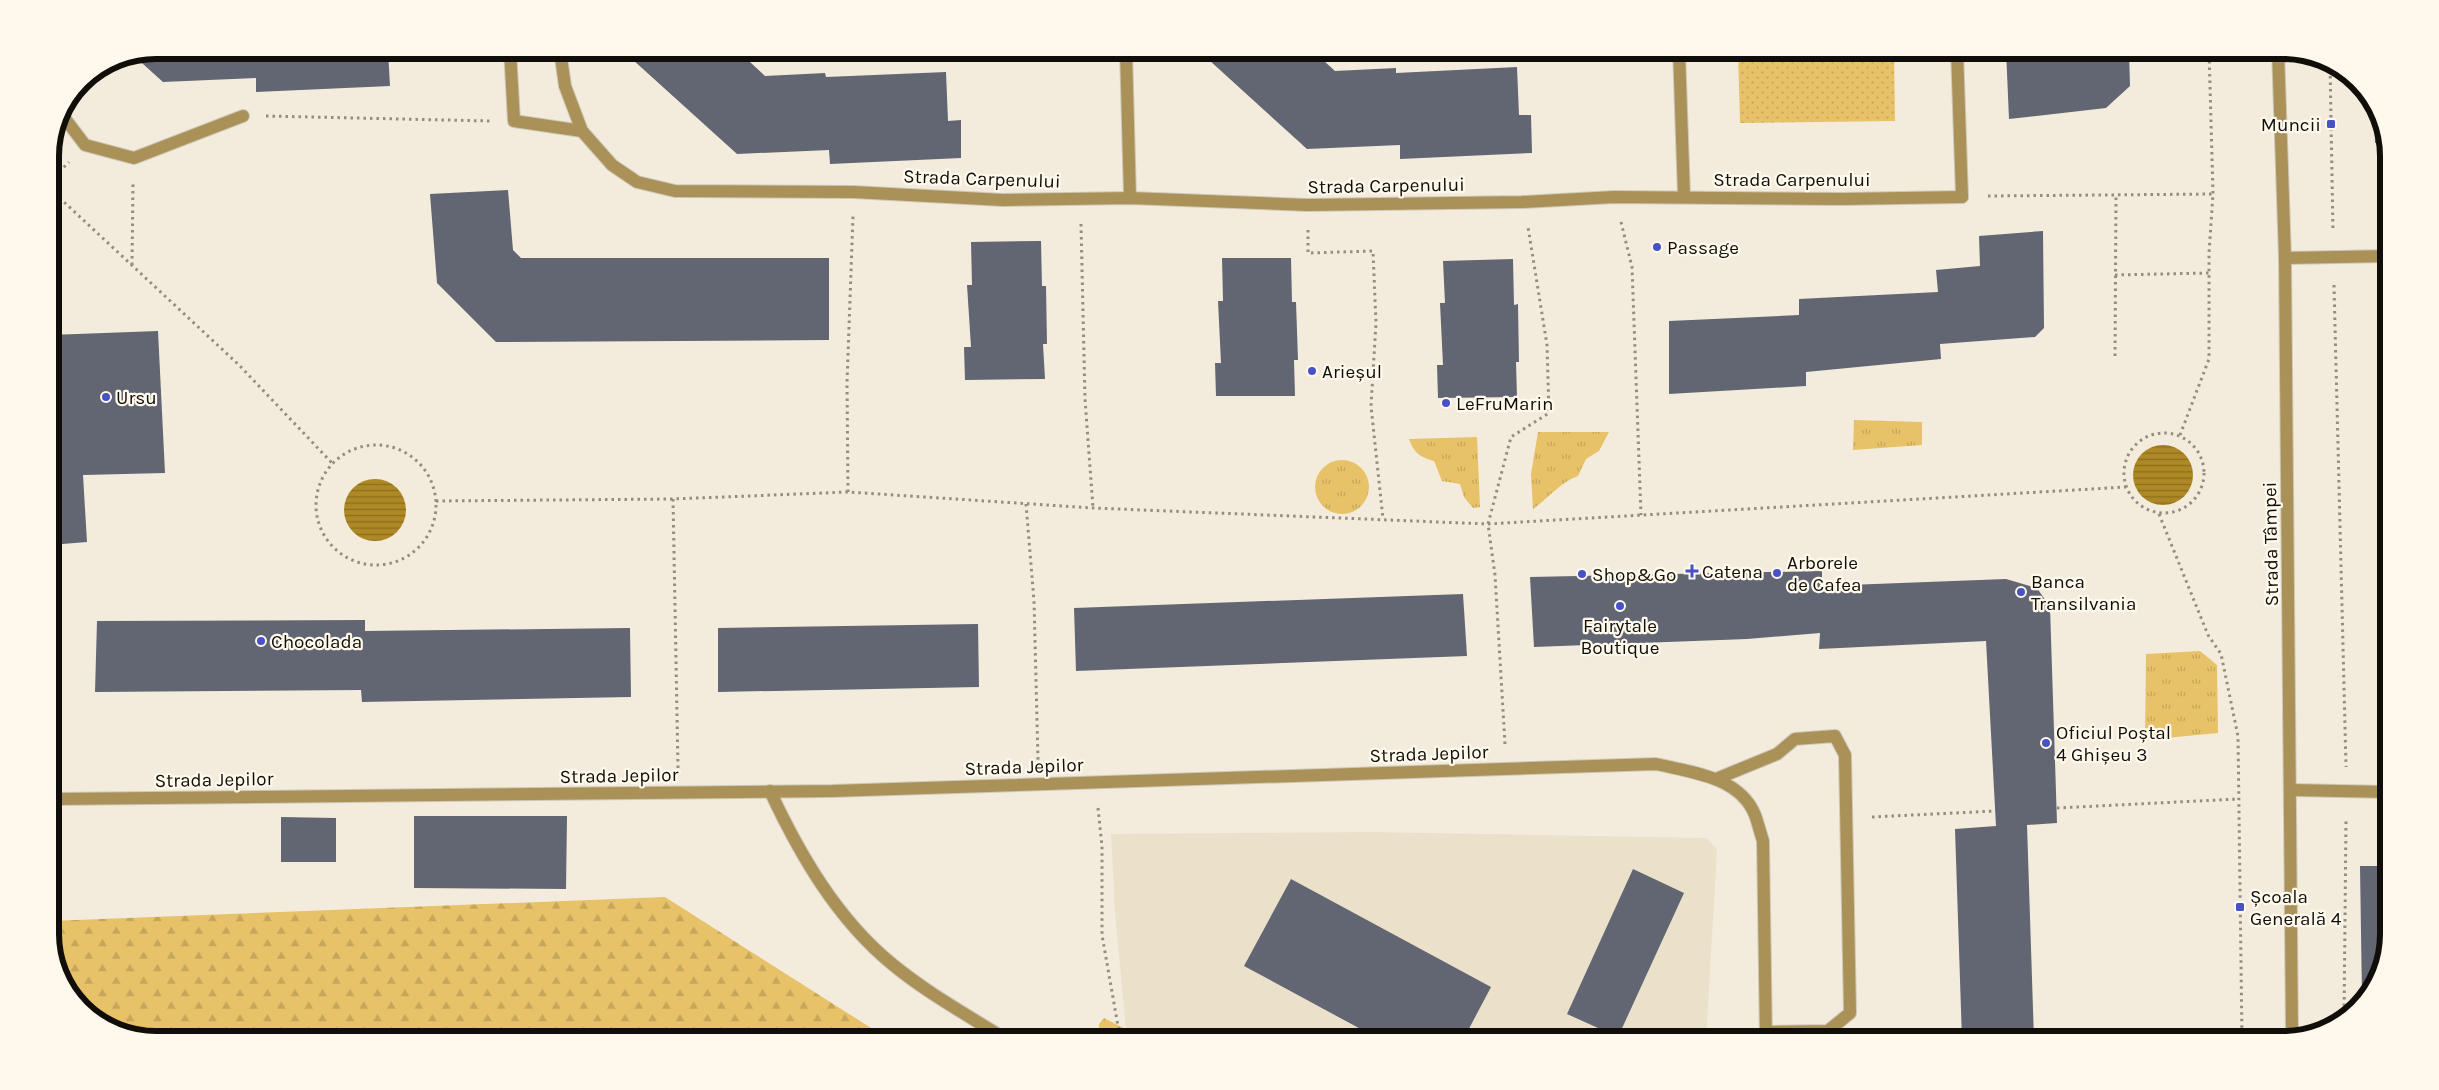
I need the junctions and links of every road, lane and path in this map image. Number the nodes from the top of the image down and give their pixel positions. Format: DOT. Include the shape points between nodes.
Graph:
graph roads {
  1 [pos="511,59"];
  2 [pos="561,59"];
  3 [pos="1126,59"];
  4 [pos="1679,59"];
  5 [pos="1956,59"];
  6 [pos="2209,59"];
  7 [pos="2278,59"];
  8 [pos="2330,71"];
  9 [pos="243,116"];
  10 [pos="66,120"];
  11 [pos="514,121"];
  12 [pos="582,131"];
  13 [pos="134,158"];
  14 [pos="853,192"];
  15 [pos="2213,194"];
  16 [pos="2116,195"];
  17 [pos="1684,196"];
  18 [pos="59,197"];
  19 [pos="1614,197"];
  20 [pos="1962,197"];
  21 [pos="1130,198"];
  22 [pos="1081,199"];
  23 [pos="1522,202"];
  24 [pos="1307,205"];
  25 [pos="2333,235"];
  26 [pos="2380,256"];
  27 [pos="2285,258"];
  28 [pos="132,266"];
  29 [pos="2209,273"];
  30 [pos="2116,275"];
  31 [pos="2334,285"];
  32 [pos="2115,356"];
  33 [pos="2180,435"];
  34 [pos="332,464"];
  35 [pos="2126,487"];
  36 [pos="848,492"];
  37 [pos="673,500"];
  38 [pos="436,501"];
  39 [pos="1026,504"];
  40 [pos="1093,508"];
  41 [pos="2159,514"];
  42 [pos="1641,515"];
  43 [pos="1383,520"];
  44 [pos="1488,524"];
  45 [pos="1506,769"];
  46 [pos="2346,772"];
  47 [pos="1716,779"];
  48 [pos="1096,782"];
  49 [pos="1039,784"];
  50 [pos="2291,790"];
  51 [pos="770,792"];
  52 [pos="2380,792"];
  53 [pos="678,793"];
  54 [pos="59,799"];
  55 [pos="2238,799"];
  56 [pos="2057,808"];
  57 [pos="1995,811"];
  58 [pos="1846,818"];
  59 [pos="2346,820"];
  60 [pos="2344,1009"];
  61 [pos="2292,1030"];
  62 [pos="993,1031"];
  63 [pos="1120,1031"];
  64 [pos="1766,1031"];
  65 [pos="1828,1031"];
  66 [pos="2242,1031"];
  1 -- 11 [label="street"];
  2 -- 12 [label="street, Strada Carpenului" via="565,86"];
  3 -- 21 [label="street"];
  4 -- 17 [label="street"];
  5 -- 20 [label="street"];
  6 -- 15 [label="path"];
  7 -- 27 [label="street, Strada Tâmpei"];
  8 -- 25 [label="path"];
  9 -- 11 [label="path"];
  9 -- 13 [label="street"];
  10 -- 13 [label="street" via="85,145"];
  11 -- 12 [label="street"];
  12 -- 14 [label="street, Strada Carpenului" via="612,165 637,182 675,192"];
  13 -- 28 [label="path"];
  14 -- 22 [label="street, Strada Carpenului" via="1003,200"];
  14 -- 36 [label="path" via="847,383"];
  15 -- 16 [label="path"];
  15 -- 29 [label="path"];
  16 -- 20 [label="path"];
  16 -- 30 [label="path"];
  17 -- 19 [label="street, Strada Carpenului"];
  17 -- 20 [label="street, Strada Carpenului"];
  18 -- 28 [label="path"];
  19 -- 23 [label="street, Strada Carpenului"];
  19 -- 42 [label="path" via="1632,267"];
  21 -- 22 [label="street, Strada Carpenului"];
  21 -- 24 [label="street, Strada Carpenului"];
  22 -- 40 [label="path" via="1085,399"];
  23 -- 24 [label="street, Strada Carpenului"];
  23 -- 44 [label="path" via="1547,345 1549,413 1511,437"];
  24 -- 43 [label="path" via="1308,252 1373,251 1376,323 1371,406"];
  26 -- 27 [label="street"];
  27 -- 50 [label="street, Strada Tâmpei"];
  28 -- 34 [label="path" via="239,365"];
  29 -- 30 [label="path"];
  29 -- 33 [label="path" via="2209,359"];
  30 -- 32 [label="path"];
  31 -- 46 [label="path"];
  33 -- 35 [label="path" via="2156,433 2139,442 2126,458"];
  33 -- 41 [label="path" via="2198,450 2204,463 2205,477 2193,503 2182,510"];
  34 -- 38 [label="path" via="348,451 376,444 404,451 424,469"];
  34 -- 38 [label="path" via="320,481 315,501 317,521 331,545 354,561 375,565 398,561 420,546 434,522"];
  35 -- 41 [label="path" via="2145,510"];
  35 -- 42 [label="path"];
  36 -- 37 [label="path"];
  36 -- 39 [label="path"];
  37 -- 38 [label="path"];
  37 -- 53 [label="path"];
  39 -- 40 [label="path"];
  39 -- 49 [label="path" via="1034,601"];
  40 -- 43 [label="path"];
  41 -- 55 [label="path" via="2208,635 2222,654 2238,736"];
  42 -- 44 [label="path"];
  43 -- 44 [label="path"];
  44 -- 45 [label="path" via="1495,575"];
  45 -- 47 [label="street, Strada Jepilor" via="1656,764"];
  45 -- 48 [label="street, Strada Jepilor"];
  47 -- 58 [label="street" via="1777,754 1795,739 1835,736 1845,754"];
  47 -- 64 [label="street, Strada Jepilor" via="1738,792 1754,813 1762,841"];
  48 -- 49 [label="street, Strada Jepilor"];
  48 -- 63 [label="path" via="1102,846 1102,935"];
  49 -- 51 [label="street, Strada Jepilor"];
  50 -- 52 [label="street"];
  50 -- 61 [label="street, Strada Tâmpei"];
  51 -- 53 [label="street, Strada Jepilor"];
  51 -- 62 [label="street" via="789,833 838,909 892,964"];
  53 -- 54 [label="street, Strada Jepilor"];
  55 -- 56 [label="path"];
  55 -- 66 [label="path"];
  57 -- 58 [label="path"];
  58 -- 65 [label="street" via="1850,1013"];
  59 -- 60 [label="path"];
}
